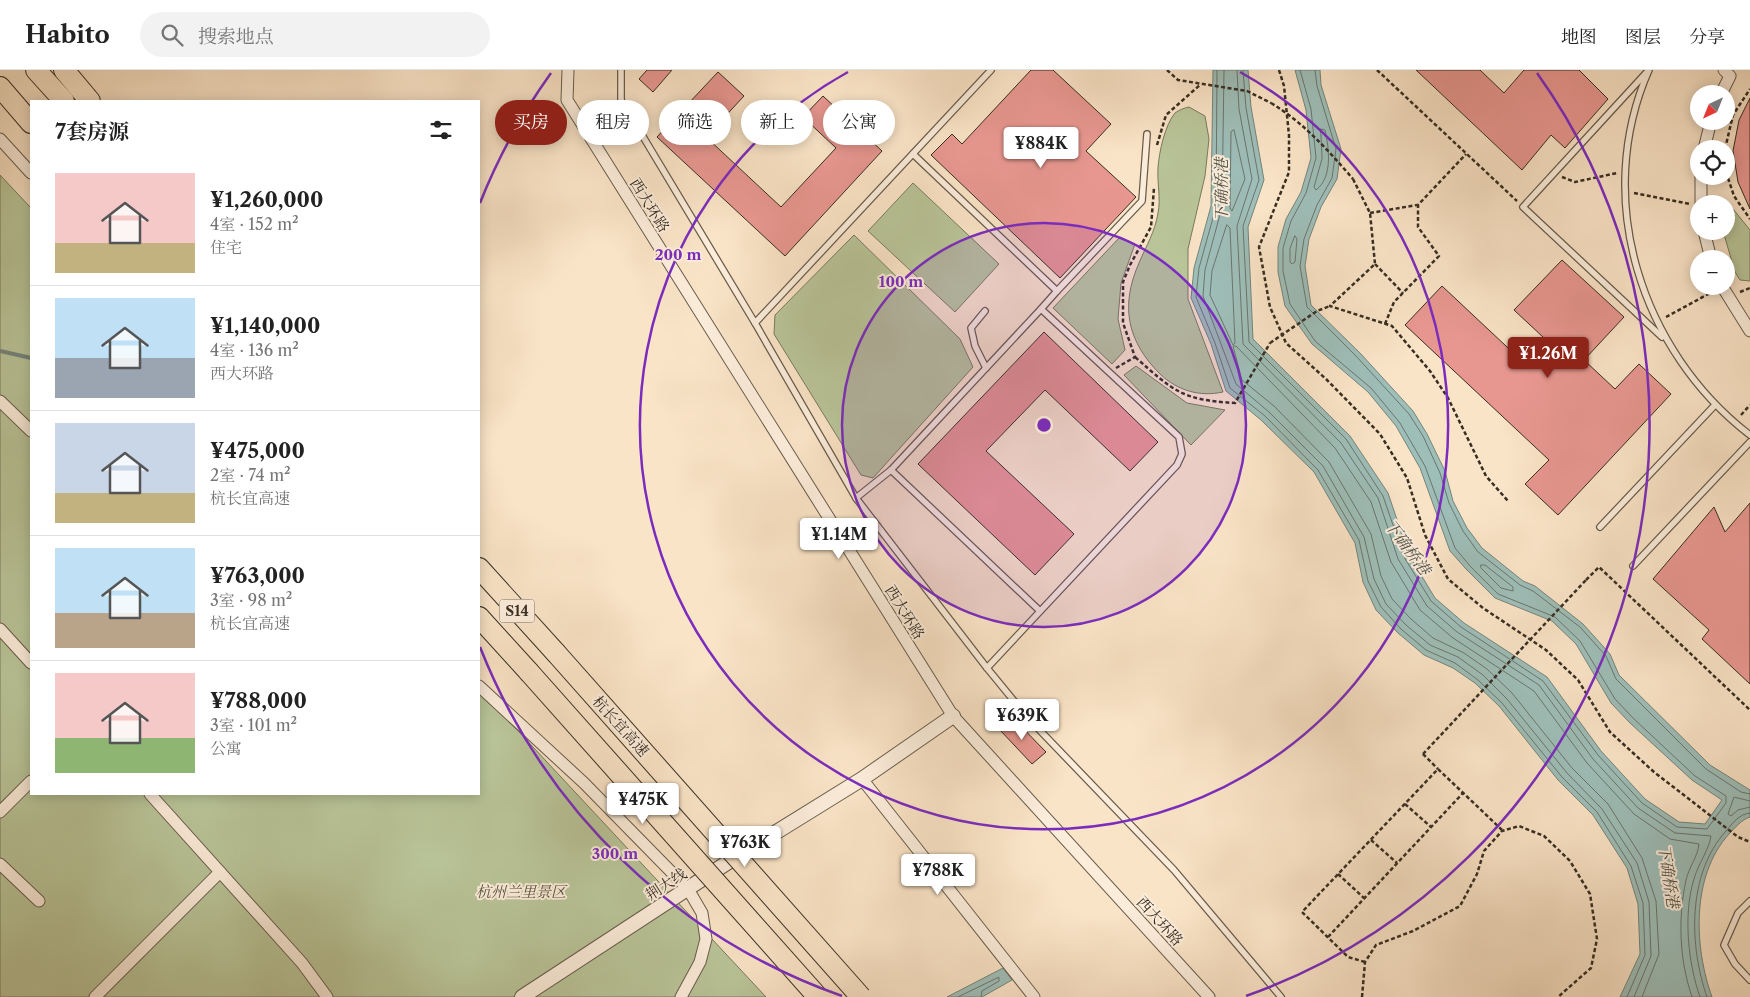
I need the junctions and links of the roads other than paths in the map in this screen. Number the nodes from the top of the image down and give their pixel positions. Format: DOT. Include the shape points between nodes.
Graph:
graph roads {
  1 [pos="36,70"];
  2 [pos="64,70"];
  3 [pos="568,70"];
  4 [pos="621,70"];
  5 [pos="991,70"];
  6 [pos="1649,70"];
  7 [pos="1724,70"];
  8 [pos="1726,85"];
  9 [pos="4,92"];
  10 [pos="63,100"];
  11 [pos="89,100"];
  12 [pos="30,122"];
  13 [pos="1147,134"];
  14 [pos="0,139"];
  15 [pos="913,154"];
  16 [pos="30,172"];
  17 [pos="1058,291"];
  18 [pos="1727,295"];
  19 [pos="1041,309"];
  20 [pos="985,311"];
  21 [pos="755,323"];
  22 [pos="1750,332"];
  23 [pos="1665,340"];
  24 [pos="986,368"];
  25 [pos="0,402"];
  26 [pos="1715,405"];
  27 [pos="30,430"];
  28 [pos="1750,435"];
  29 [pos="1750,442"];
  30 [pos="891,470"];
  31 [pos="856,498"];
  32 [pos="1600,527"];
  33 [pos="1633,566"];
  34 [pos="480,569"];
  35 [pos="1040,612"];
  36 [pos="480,618"];
  37 [pos="0,629"];
  38 [pos="30,662"];
  39 [pos="987,668"];
  40 [pos="480,687"];
  41 [pos="953,716"];
  42 [pos="862,779"];
  43 [pos="30,783"];
  44 [pos="151,795"];
  45 [pos="0,812"];
  46 [pos="0,864"];
  47 [pos="220,872"];
  48 [pos="688,889"];
  49 [pos="39,901"];
  50 [pos="1750,901"];
  51 [pos="1750,980"];
  52 [pos="95,997"];
  53 [pos="327,997"];
  54 [pos="522,997"];
  55 [pos="681,997"];
  56 [pos="818,997"];
  57 [pos="861,997"];
  58 [pos="1034,997"];
  59 [pos="1209,997"];
  60 [pos="1281,997"];
  1 -- 10 [label="highway"];
  2 -- 11 [label="highway"];
  3 -- 41 [label="street, 西大环路" via="567,100"];
  4 -- 21 [label="lane" via="621,100"];
  5 -- 15 [label="lane"];
  6 -- 23 [label="lane" via="1632,124 1626,192 1632,250 1646,299"];
  6 -- 23 [label="lane" via="1524,207"];
  7 -- 8 [label="street" via="1730,76"];
  9 -- 12 [label="highway"];
  13 -- 17 [label="lane" via="1142,201"];
  14 -- 16 [label="street"];
  15 -- 17 [label="lane"];
  15 -- 21 [label="lane"];
  17 -- 19 [label="lane"];
  18 -- 22 [label="street"];
  19 -- 24 [label="lane"];
  19 -- 35 [label="lane" via="1179,437 1182,454 1177,465"];
  20 -- 24 [label="lane" via="971,328 975,346"];
  21 -- 31 [label="lane"];
  23 -- 26 [label="lane"];
  24 -- 30 [label="lane"];
  25 -- 27 [label="street"];
  26 -- 28 [label="lane"];
  26 -- 32 [label="lane"];
  29 -- 33 [label="lane"];
  30 -- 31 [label="lane"];
  30 -- 35 [label="lane"];
  31 -- 39 [label="lane"];
  34 -- 57 [label="highway, 杭长宜高速 / S14, bridge"];
  35 -- 39 [label="lane"];
  36 -- 56 [label="highway, S14, bridge"];
  37 -- 38 [label="street"];
  39 -- 60 [label="lane" via="1028,718 1174,870"];
  40 -- 48 [label="street" via="584,783"];
  41 -- 42 [label="street, 荆大线"];
  41 -- 59 [label="street, 西大环路"];
  42 -- 48 [label="street, 荆大线"];
  42 -- 58 [label="street"];
  43 -- 45 [label="street"];
  44 -- 47 [label="street"];
  46 -- 49 [label="street"];
  47 -- 52 [label="street"];
  47 -- 53 [label="street" via="302,963"];
  48 -- 54 [label="street, 荆大线"];
  48 -- 55 [label="street" via="702,913 706,939 700,962"];
  50 -- 51 [label="lane" via="1738,913 1724,945"];
}
